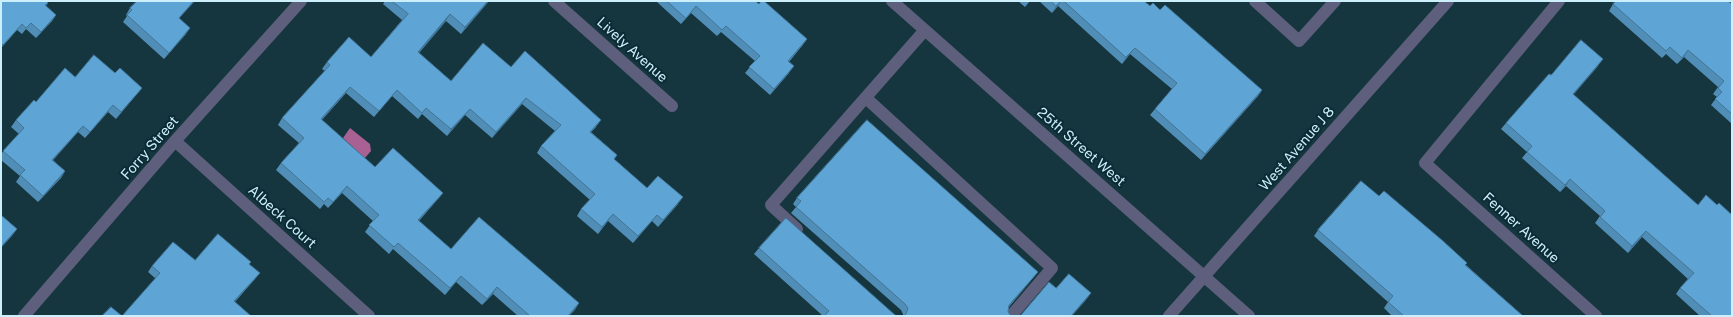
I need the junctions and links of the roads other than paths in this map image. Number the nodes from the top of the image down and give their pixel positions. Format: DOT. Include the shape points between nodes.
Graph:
graph roads {
  1 [pos="301,1"];
  2 [pos="554,1"];
  3 [pos="892,1"];
  4 [pos="1255,1"];
  5 [pos="1335,1"];
  6 [pos="1448,1"];
  7 [pos="1559,1"];
  8 [pos="925,30"];
  9 [pos="866,98"];
  10 [pos="672,106"];
  11 [pos="175,141"];
  12 [pos="806,237"];
  13 [pos="1205,276"];
  14 [pos="24,316"];
  15 [pos="369,316"];
  16 [pos="1011,316"];
  17 [pos="1169,316"];
  18 [pos="1249,316"];
  19 [pos="1596,316"];
  1 -- 11 [label="street, Forry Street"];
  2 -- 10 [label="street, Lively Avenue"];
  3 -- 8 [label="street, 25th Street West"];
  4 -- 5 [label="street" via="1299,41"];
  6 -- 13 [label="street, West Avenue J 8"];
  7 -- 19 [label="street, Fenner Avenue" via="1425,162"];
  8 -- 9 [label="street"];
  8 -- 13 [label="street, 25th Street West"];
  9 -- 12 [label="street" via="771,205"];
  9 -- 16 [label="street" via="1052,268"];
  11 -- 14 [label="street, Forry Street"];
  11 -- 15 [label="street, Albeck Court"];
  13 -- 17 [label="street, West Avenue J 8"];
  13 -- 18 [label="street, 25th Street West"];
}
